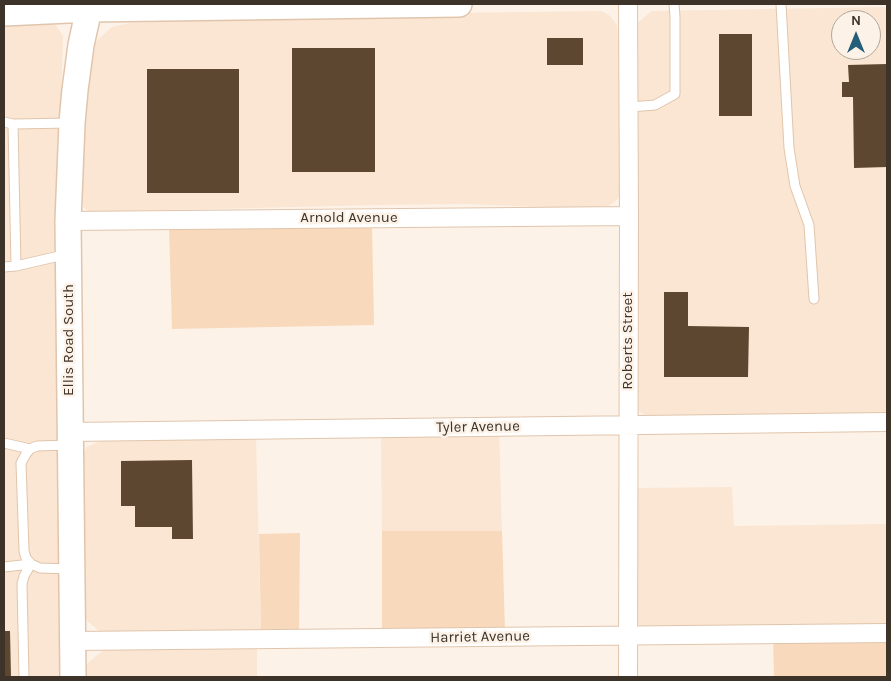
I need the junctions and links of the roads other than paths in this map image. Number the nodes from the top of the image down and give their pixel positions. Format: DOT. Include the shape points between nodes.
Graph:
graph roads {
  1 [pos="459,4"];
  2 [pos="628,4"];
  3 [pos="674,4"];
  4 [pos="781,4"];
  5 [pos="90,7"];
  6 [pos="4,12"];
  7 [pos="629,107"];
  8 [pos="8,123"];
  9 [pos="72,123"];
  10 [pos="629,216"];
  11 [pos="68,221"];
  12 [pos="68,254"];
  13 [pos="16,266"];
  14 [pos="4,267"];
  15 [pos="814,299"];
  16 [pos="887,422"];
  17 [pos="628,425"];
  18 [pos="70,438"];
  19 [pos="4,443"];
  20 [pos="30,450"];
  21 [pos="31,564"];
  22 [pos="4,567"];
  23 [pos="72,570"];
  24 [pos="887,633"];
  25 [pos="628,636"];
  26 [pos="73,641"];
  27 [pos="24,677"];
  28 [pos="73,677"];
  29 [pos="628,677"];
  1 -- 5 [label="street"];
  2 -- 7 [label="street, Roberts Street"];
  3 -- 7 [label="lane" via="675,94 655,105"];
  4 -- 15 [label="lane" via="789,148 796,186 809,225"];
  5 -- 6 [label="street"];
  5 -- 9 [label="street, Ellis Road South" via="81,45"];
  7 -- 10 [label="street, Roberts Street"];
  8 -- 9 [label="lane"];
  8 -- 13 [label="lane"];
  9 -- 11 [label="street, Ellis Road South"];
  10 -- 11 [label="street, Arnold Avenue"];
  10 -- 17 [label="street, Roberts Street"];
  11 -- 12 [label="street, Ellis Road South"];
  12 -- 13 [label="lane"];
  12 -- 18 [label="street, Ellis Road South"];
  13 -- 14 [label="lane"];
  16 -- 17 [label="street, Tyler Avenue"];
  17 -- 18 [label="street, Tyler Avenue"];
  17 -- 25 [label="street, Roberts Street"];
  18 -- 20 [label="lane"];
  18 -- 23 [label="street, Ellis Road South"];
  19 -- 20 [label="lane"];
  20 -- 21 [label="lane" via="21,463 24,550"];
  21 -- 22 [label="lane"];
  21 -- 23 [label="lane" via="40,568"];
  21 -- 27 [label="lane" via="22,584"];
  23 -- 26 [label="street, Ellis Road South"];
  24 -- 25 [label="street, Harriet Avenue"];
  25 -- 26 [label="street, Harriet Avenue"];
  25 -- 29 [label="street, Roberts Street"];
  26 -- 28 [label="street, Ellis Road South"];
}
